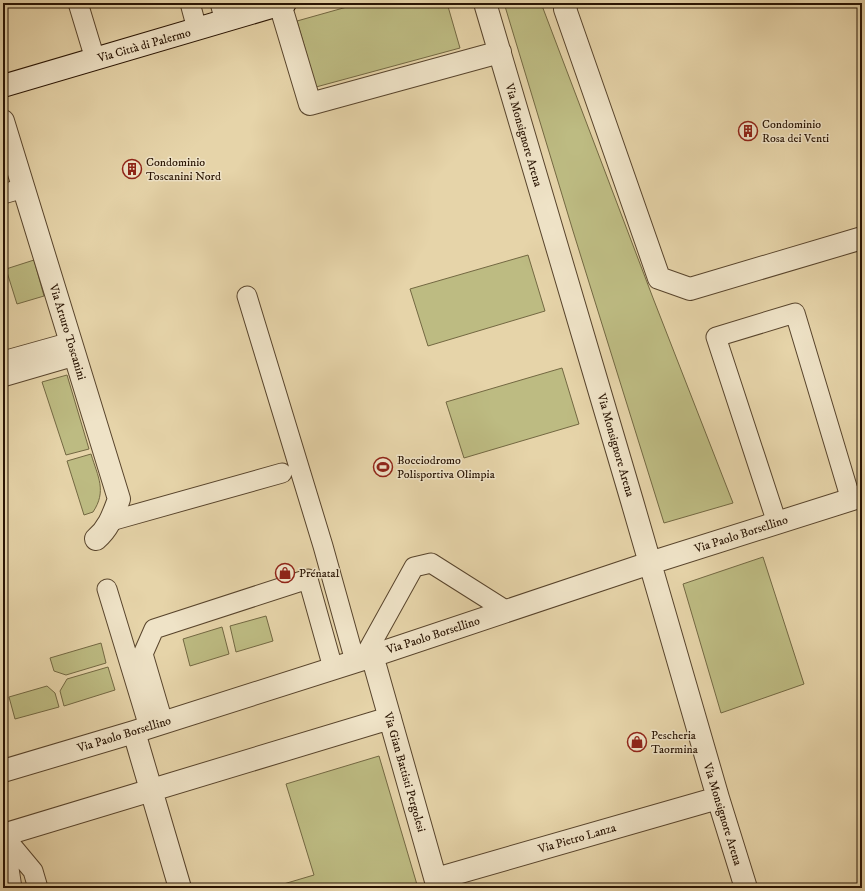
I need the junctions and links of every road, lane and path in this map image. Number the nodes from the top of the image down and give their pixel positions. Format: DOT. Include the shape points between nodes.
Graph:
graph roads {
  1 [pos="78,3"];
  2 [pos="190,3"];
  3 [pos="485,3"];
  4 [pos="566,3"];
  5 [pos="283,4"];
  6 [pos="223,12"];
  7 [pos="197,29"];
  8 [pos="500,52"];
  9 [pos="95,59"];
  10 [pos="3,86"];
  11 [pos="3,121"];
  12 [pos="24,188"];
  13 [pos="3,194"];
  14 [pos="862,238"];
  15 [pos="247,296"];
  16 [pos="73,349"];
  17 [pos="3,361"];
  18 [pos="3,377"];
  19 [pos="282,472"];
  20 [pos="856,498"];
  21 [pos="111,521"];
  22 [pos="777,523"];
  23 [pos="96,539"];
  24 [pos="650,563"];
  25 [pos="107,589"];
  26 [pos="507,611"];
  27 [pos="363,658"];
  28 [pos="333,668"];
  29 [pos="390,718"];
  30 [pos="149,727"];
  31 [pos="3,771"];
  32 [pos="151,789"];
  33 [pos="718,798"];
  34 [pos="3,834"];
  35 [pos="437,884"];
  36 [pos="12,888"];
  37 [pos="38,888"];
  38 [pos="180,888"];
  39 [pos="746,888"];
  1 -- 9 [label="lane"];
  2 -- 7 [label="lane"];
  3 -- 8 [label="street, Via Monsignore Arena"];
  4 -- 14 [label="street" via="565,9 659,278 690,290"];
  5 -- 6 [label="street, Via Città di Palermo"];
  5 -- 8 [label="street" via="310,104"];
  6 -- 7 [label="street, Via Città di Palermo"];
  7 -- 9 [label="street, Via Città di Palermo"];
  8 -- 24 [label="street, Via Monsignore Arena"];
  9 -- 10 [label="street, Via Città di Palermo"];
  11 -- 12 [label="street, Via Arturo Toscanini"];
  12 -- 13 [label="lane"];
  12 -- 16 [label="street, Via Arturo Toscanini"];
  15 -- 27 [label="lane" via="323,546"];
  16 -- 17 [label="lane"];
  16 -- 18 [label="lane"];
  16 -- 21 [label="street, Via Arturo Toscanini" via="119,499"];
  19 -- 21 [label="lane"];
  20 -- 22 [label="street, Via Paolo Borsellino"];
  20 -- 22 [label="lane" via="795,312 716,337"];
  21 -- 23 [label="street, Via Arturo Toscanini" via="105,532"];
  22 -- 24 [label="street, Via Paolo Borsellino"];
  24 -- 26 [label="street, Via Paolo Borsellino"];
  24 -- 33 [label="street, Via Monsignore Arena"];
  25 -- 30 [label="lane"];
  26 -- 27 [label="street, Via Paolo Borsellino"];
  26 -- 27 [label="lane" via="431,563 414,567"];
  27 -- 28 [label="street, Via Paolo Borsellino"];
  27 -- 29 [label="street, Via Gian Battisti Pergolesi"];
  28 -- 30 [label="street, Via Paolo Borsellino"];
  28 -- 30 [label="lane" via="308,579 154,629 143,654"];
  29 -- 32 [label="street"];
  29 -- 35 [label="street, Via Gian Battisti Pergolesi"];
  30 -- 31 [label="street, Via Paolo Borsellino"];
  30 -- 32 [label="street"];
  32 -- 34 [label="street"];
  32 -- 38 [label="street"];
  33 -- 35 [label="street, Via Pietro Lanza"];
  33 -- 39 [label="street, Via Monsignore Arena"];
  34 -- 36 [label="lane"];
  34 -- 37 [label="lane" via="33,871"];
}
